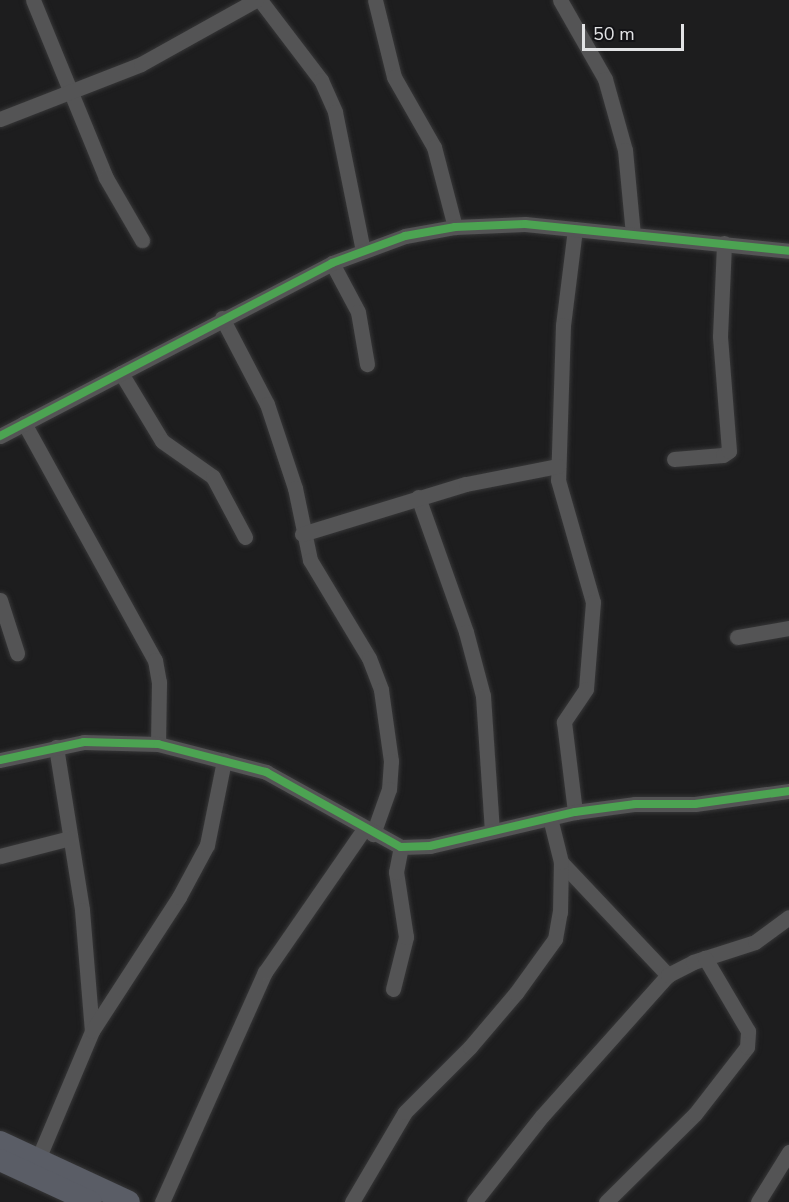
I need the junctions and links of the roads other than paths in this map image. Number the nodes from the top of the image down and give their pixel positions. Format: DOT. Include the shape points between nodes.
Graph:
graph roads {
  1 [pos="33,0"];
  2 [pos="258,0"];
  3 [pos="375,0"];
  4 [pos="560,0"];
  5 [pos="73,92"];
  6 [pos="0,119"];
  7 [pos="456,227"];
  8 [pos="575,229"];
  9 [pos="633,235"];
  10 [pos="142,240"];
  11 [pos="724,243"];
  12 [pos="363,251"];
  13 [pos="789,251"];
  14 [pos="332,263"];
  15 [pos="222,318"];
  16 [pos="367,364"];
  17 [pos="121,373"];
  18 [pos="24,423"];
  19 [pos="0,436"];
  20 [pos="674,459"];
  21 [pos="558,466"];
  22 [pos="418,497"];
  23 [pos="302,534"];
  24 [pos="245,537"];
  25 [pos="0,600"];
  26 [pos="789,628"];
  27 [pos="737,637"];
  28 [pos="17,653"];
  29 [pos="158,744"];
  30 [pos="56,747"];
  31 [pos="0,760"];
  32 [pos="224,761"];
  33 [pos="789,790"];
  34 [pos="575,812"];
  35 [pos="550,818"];
  36 [pos="492,831"];
  37 [pos="369,832"];
  38 [pos="70,838"];
  39 [pos="401,847"];
  40 [pos="0,856"];
  41 [pos="561,862"];
  42 [pos="789,917"];
  43 [pos="705,958"];
  44 [pos="668,975"];
  45 [pos="393,989"];
  46 [pos="92,1031"];
  47 [pos="0,1142"];
  48 [pos="789,1152"];
  49 [pos="38,1159"];
  50 [pos="0,1160"];
  51 [pos="91,1202"];
  52 [pos="129,1202"];
  53 [pos="162,1202"];
  54 [pos="352,1202"];
  55 [pos="474,1202"];
  56 [pos="606,1202"];
  57 [pos="758,1202"];
  1 -- 5 [label="street"];
  2 -- 5 [label="street" via="141,64"];
  2 -- 12 [label="street" via="321,80 335,112"];
  3 -- 7 [label="street" via="394,77 434,147"];
  4 -- 9 [label="street" via="605,79 625,150"];
  5 -- 6 [label="street"];
  5 -- 10 [label="street" via="106,178"];
  7 -- 8 [label="street" via="525,224"];
  7 -- 12 [label="street" via="405,236"];
  8 -- 9 [label="street"];
  8 -- 21 [label="street" via="563,325"];
  9 -- 11 [label="street"];
  11 -- 13 [label="street"];
  11 -- 20 [label="street" via="720,336 729,451 723,455"];
  12 -- 14 [label="street"];
  14 -- 15 [label="street"];
  14 -- 16 [label="street" via="358,312"];
  15 -- 17 [label="street"];
  15 -- 23 [label="street" via="267,404 295,488"];
  17 -- 18 [label="street"];
  17 -- 24 [label="street" via="162,441 213,477"];
  18 -- 19 [label="street"];
  18 -- 29 [label="street" via="154,660 159,682"];
  21 -- 22 [label="street"];
  21 -- 34 [label="street" via="561,499 593,602 586,689 564,722"];
  22 -- 23 [label="street"];
  22 -- 36 [label="street" via="466,632 483,696"];
  23 -- 37 [label="street" via="318,577 369,658 381,690 391,761 389,789"];
  25 -- 28 [label="street"];
  26 -- 27 [label="street"];
  29 -- 30 [label="street" via="84,742"];
  29 -- 32 [label="street"];
  30 -- 31 [label="street"];
  30 -- 38 [label="street"];
  32 -- 37 [label="street" via="266,772 317,798"];
  32 -- 46 [label="street" via="207,845 180,897"];
  33 -- 34 [label="street" via="695,804 635,804"];
  34 -- 35 [label="street"];
  35 -- 36 [label="street"];
  35 -- 41 [label="street"];
  36 -- 39 [label="street" via="430,846"];
  37 -- 39 [label="street"];
  37 -- 53 [label="street" via="266,972"];
  38 -- 40 [label="street"];
  38 -- 46 [label="street" via="86,942"];
  39 -- 45 [label="street" via="396,872 406,937"];
  41 -- 44 [label="street"];
  41 -- 54 [label="street" via="555,939 470,1047 405,1112"];
  42 -- 43 [label="street" via="755,942"];
  43 -- 44 [label="street"];
  43 -- 56 [label="street" via="748,1031 747,1047 695,1114"];
  44 -- 55 [label="street" via="542,1116"];
  46 -- 49 [label="street"];
  47 -- 49 [label="highway"];
  48 -- 57 [label="street"];
  49 -- 52 [label="highway"];
  50 -- 51 [label="highway"];
}
